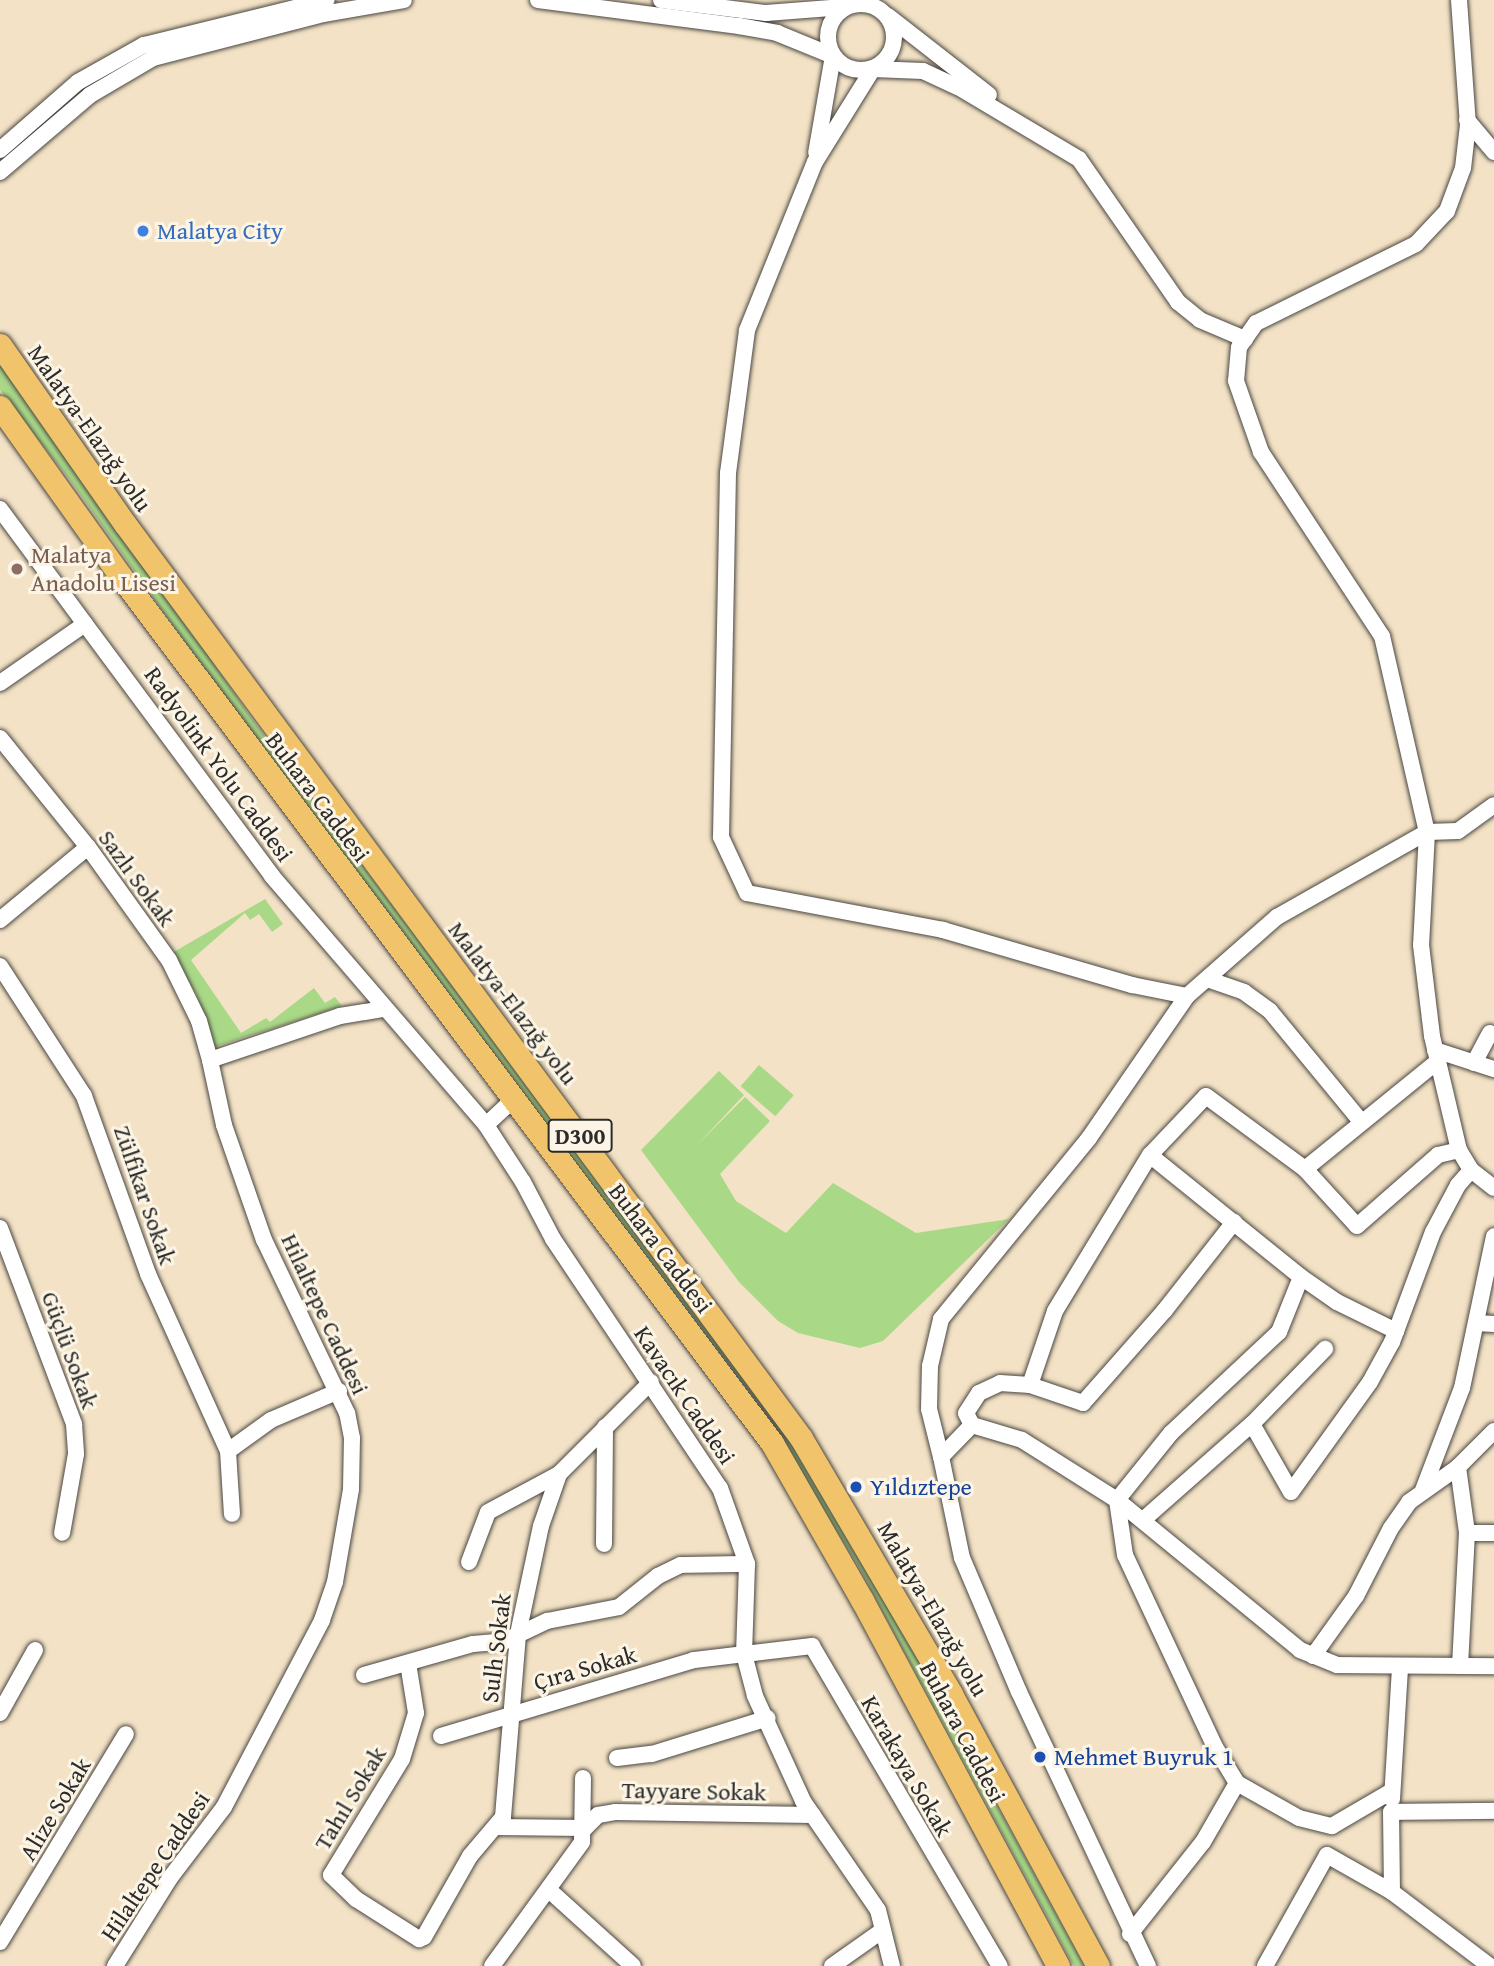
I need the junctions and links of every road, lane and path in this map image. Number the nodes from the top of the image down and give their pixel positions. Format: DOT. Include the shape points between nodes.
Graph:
graph roads {
  1 [pos="327,0"];
  2 [pos="404,0"];
  3 [pos="537,0"];
  4 [pos="660,0"];
  5 [pos="1459,0"];
  6 [pos="844,8"];
  7 [pos="884,13"];
  8 [pos="833,55"];
  9 [pos="873,69"];
  10 [pos="1467,120"];
  11 [pos="1043,138"];
  12 [pos="0,150"];
  13 [pos="1494,152"];
  14 [pos="815,162"];
  15 [pos="0,172"];
  16 [pos="1245,339"];
  17 [pos="0,345"];
  18 [pos="0,407"];
  19 [pos="0,509"];
  20 [pos="85,624"];
  21 [pos="0,683"];
  22 [pos="0,738"];
  23 [pos="1494,804"];
  24 [pos="1426,832"];
  25 [pos="88,847"];
  26 [pos="0,920"];
  27 [pos="0,966"];
  28 [pos="1207,979"];
  29 [pos="1187,996"];
  30 [pos="383,1009"];
  31 [pos="1490,1033"];
  32 [pos="1437,1056"];
  33 [pos="210,1060"];
  34 [pos="1474,1063"];
  35 [pos="1494,1069"];
  36 [pos="514,1099"];
  37 [pos="1360,1120"];
  38 [pos="486,1125"];
  39 [pos="1459,1150"];
  40 [pos="1150,1155"];
  41 [pos="1305,1169"];
  42 [pos="1471,1170"];
  43 [pos="1494,1188"];
  44 [pos="1234,1222"];
  45 [pos="0,1228"];
  46 [pos="1494,1236"];
  47 [pos="1301,1277"];
  48 [pos="1476,1323"];
  49 [pos="1494,1324"];
  50 [pos="1396,1331"];
  51 [pos="1325,1349"];
  52 [pos="651,1382"];
  53 [pos="1030,1385"];
  54 [pos="339,1391"];
  55 [pos="1252,1424"];
  56 [pos="972,1425"];
  57 [pos="605,1427"];
  58 [pos="1494,1431"];
  59 [pos="228,1451"];
  60 [pos="941,1457"];
  61 [pos="1458,1467"];
  62 [pos="559,1474"];
  63 [pos="1423,1490"];
  64 [pos="1117,1500"];
  65 [pos="232,1514"];
  66 [pos="1143,1520"];
  67 [pos="61,1533"];
  68 [pos="1466,1533"];
  69 [pos="1494,1533"];
  70 [pos="604,1544"];
  71 [pos="469,1562"];
  72 [pos="747,1564"];
  73 [pos="518,1634"];
  74 [pos="36,1650"];
  75 [pos="744,1654"];
  76 [pos="1313,1656"];
  77 [pos="408,1663"];
  78 [pos="1460,1666"];
  79 [pos="1494,1666"];
  80 [pos="1400,1668"];
  81 [pos="364,1675"];
  82 [pos="0,1713"];
  83 [pos="511,1715"];
  84 [pos="768,1718"];
  85 [pos="126,1734"];
  86 [pos="441,1736"];
  87 [pos="617,1758"];
  88 [pos="583,1778"];
  89 [pos="1237,1783"];
  90 [pos="1392,1791"];
  91 [pos="1494,1811"];
  92 [pos="1391,1812"];
  93 [pos="813,1815"];
  94 [pos="1332,1826"];
  95 [pos="495,1827"];
  96 [pos="585,1828"];
  97 [pos="1327,1855"];
  98 [pos="549,1890"];
  99 [pos="1392,1892"];
  100 [pos="883,1930"];
  101 [pos="1130,1934"];
  102 [pos="424,1937"];
  103 [pos="0,1942"];
  104 [pos="115,1966"];
  105 [pos="492,1966"];
  106 [pos="633,1966"];
  107 [pos="832,1966"];
  108 [pos="892,1966"];
  109 [pos="1000,1966"];
  110 [pos="1058,1966"];
  111 [pos="1098,1966"];
  112 [pos="1148,1966"];
  113 [pos="1265,1966"];
  114 [pos="1490,1966"];
  1 -- 12 [label="street" via="144,45 78,82"];
  2 -- 15 [label="street" via="269,27 153,58 90,95"];
  3 -- 8 [label="street" via="752,28"];
  4 -- 6 [label="street" via="766,13"];
  5 -- 10 [label="street"];
  6 -- 7 [label="street" via="865,4"];
  6 -- 8 [label="street" via="827,34"];
  7 -- 9 [label="street" via="891,22 894,43 883,63"];
  7 -- 11 [label="street"];
  8 -- 9 [label="street" via="851,69"];
  8 -- 14 [label="street"];
  9 -- 11 [label="street" via="923,71"];
  9 -- 14 [label="street"];
  10 -- 13 [label="street"];
  10 -- 16 [label="street" via="1463,168 1447,211 1416,244 1256,323"];
  11 -- 16 [label="street" via="1079,159 1178,302 1200,320"];
  14 -- 29 [label="street" via="747,330 728,473 721,837 747,893 943,930 1132,985"];
  16 -- 24 [label="street" via="1239,347 1236,381 1261,452 1382,636"];
  17 -- 111 [label="highway, Malatya-Elazığ yolu / D300" via="125,523 802,1438 951,1694"];
  18 -- 36 [label="highway, Buhara Caddesi / D300" via="125,582"];
  19 -- 20 [label="street, Radyolink Yolu Caddesi"];
  20 -- 21 [label="street"];
  20 -- 30 [label="street, Radyolink Yolu Caddesi" via="272,876"];
  22 -- 25 [label="street, Sazlı Sokak"];
  23 -- 24 [label="street" via="1458,831"];
  24 -- 28 [label="street" via="1277,917"];
  24 -- 32 [label="street" via="1421,945"];
  25 -- 26 [label="street"];
  25 -- 33 [label="street, Sazlı Sokak" via="180,979"];
  27 -- 59 [label="street, Zülfikar Sokak" via="84,1096 148,1274"];
  28 -- 29 [label="street"];
  28 -- 37 [label="street" via="1244,992 1270,1012"];
  29 -- 60 [label="street" via="1089,1138 941,1319 930,1366 929,1409"];
  30 -- 33 [label="street" via="340,1016"];
  30 -- 38 [label="street, Kavacık Caddesi" via="414,1038"];
  31 -- 34 [label="street"];
  32 -- 34 [label="street"];
  32 -- 37 [label="street"];
  32 -- 39 [label="street"];
  33 -- 54 [label="street, Hilaltepe Caddesi" via="224,1125 269,1252"];
  34 -- 35 [label="street"];
  36 -- 38 [label="street"];
  36 -- 110 [label="highway, Buhara Caddesi / D300" via="772,1443 862,1600"];
  37 -- 41 [label="street"];
  38 -- 52 [label="street, Kavacık Caddesi" via="553,1239"];
  39 -- 41 [label="street" via="1437,1155 1357,1226"];
  39 -- 42 [label="street"];
  40 -- 41 [label="street" via="1206,1096"];
  40 -- 44 [label="street"];
  40 -- 53 [label="street" via="1055,1311"];
  42 -- 43 [label="street"];
  42 -- 50 [label="street" via="1433,1232"];
  44 -- 47 [label="street"];
  44 -- 53 [label="street" via="1083,1403"];
  45 -- 67 [label="street, Güçlü Sokak" via="74,1424 76,1454"];
  46 -- 48 [label="street"];
  47 -- 50 [label="street" via="1337,1303"];
  47 -- 64 [label="street" via="1279,1332 1171,1433"];
  48 -- 49 [label="street"];
  48 -- 63 [label="street" via="1462,1388"];
  50 -- 55 [label="street" via="1370,1382 1291,1492"];
  51 -- 55 [label="street"];
  52 -- 57 [label="street, Sulh Sokak"];
  52 -- 72 [label="street, Kavacık Caddesi" via="720,1488"];
  53 -- 56 [label="street" via="1000,1383 979,1393 966,1413"];
  54 -- 59 [label="street" via="271,1420"];
  54 -- 104 [label="street, Hilaltepe Caddesi" via="352,1438 352,1479 329,1602 224,1807 170,1878"];
  55 -- 66 [label="street"];
  56 -- 60 [label="street"];
  56 -- 64 [label="street" via="1022,1440"];
  57 -- 62 [label="street, Sulh Sokak"];
  57 -- 70 [label="street"];
  58 -- 61 [label="street"];
  59 -- 65 [label="street, Zülfikar Sokak"];
  60 -- 101 [label="street" via="962,1558"];
  61 -- 63 [label="street"];
  61 -- 68 [label="street"];
  62 -- 71 [label="street" via="488,1512"];
  62 -- 73 [label="street, Sulh Sokak" via="541,1526"];
  63 -- 76 [label="street" via="1391,1528 1356,1596"];
  64 -- 66 [label="street"];
  64 -- 89 [label="street" via="1125,1555 1215,1747"];
  66 -- 76 [label="street" via="1250,1611"];
  68 -- 69 [label="street"];
  68 -- 78 [label="street"];
  72 -- 73 [label="street" via="681,1565 658,1576 619,1606 547,1621"];
  72 -- 75 [label="street, Kavacık Caddesi"];
  73 -- 77 [label="street"];
  73 -- 83 [label="street, Sulh Sokak"];
  74 -- 82 [label="street"];
  75 -- 83 [label="street, Çıra Sokak" via="694,1660"];
  75 -- 84 [label="street, Kavacık Caddesi" via="755,1696"];
  75 -- 109 [label="street, Karakaya Sokak" via="811,1646 898,1801"];
  76 -- 80 [label="street" via="1337,1665"];
  77 -- 81 [label="street"];
  77 -- 102 [label="street, Tahıl Sokak" via="416,1713 402,1759 331,1875 412,1938"];
  78 -- 79 [label="street"];
  78 -- 80 [label="street"];
  80 -- 90 [label="street"];
  83 -- 86 [label="street, Çıra Sokak"];
  83 -- 95 [label="street, Sulh Sokak" via="503,1817"];
  84 -- 87 [label="street" via="652,1754"];
  84 -- 93 [label="street, Kavacık Caddesi" via="789,1775"];
  85 -- 103 [label="street, Alize Sokak"];
  88 -- 96 [label="street"];
  89 -- 94 [label="street" via="1298,1818"];
  89 -- 101 [label="street" via="1203,1842"];
  90 -- 92 [label="street"];
  90 -- 94 [label="street"];
  91 -- 92 [label="street"];
  92 -- 99 [label="street"];
  93 -- 96 [label="street, Tayyare Sokak" via="615,1812 598,1815"];
  93 -- 100 [label="street, Kavacık Caddesi" via="872,1901"];
  94 -- 97 [label="street"];
  95 -- 96 [label="street, Tayyare Sokak"];
  95 -- 102 [label="street, Sulh Sokak" via="470,1856"];
  96 -- 98 [label="street" via="582,1842"];
  97 -- 99 [label="street"];
  97 -- 113 [label="street"];
  98 -- 105 [label="street"];
  98 -- 106 [label="street"];
  99 -- 114 [label="street"];
  100 -- 107 [label="street"];
  100 -- 108 [label="street, Kavacık Caddesi"];
  101 -- 112 [label="street"];
}
